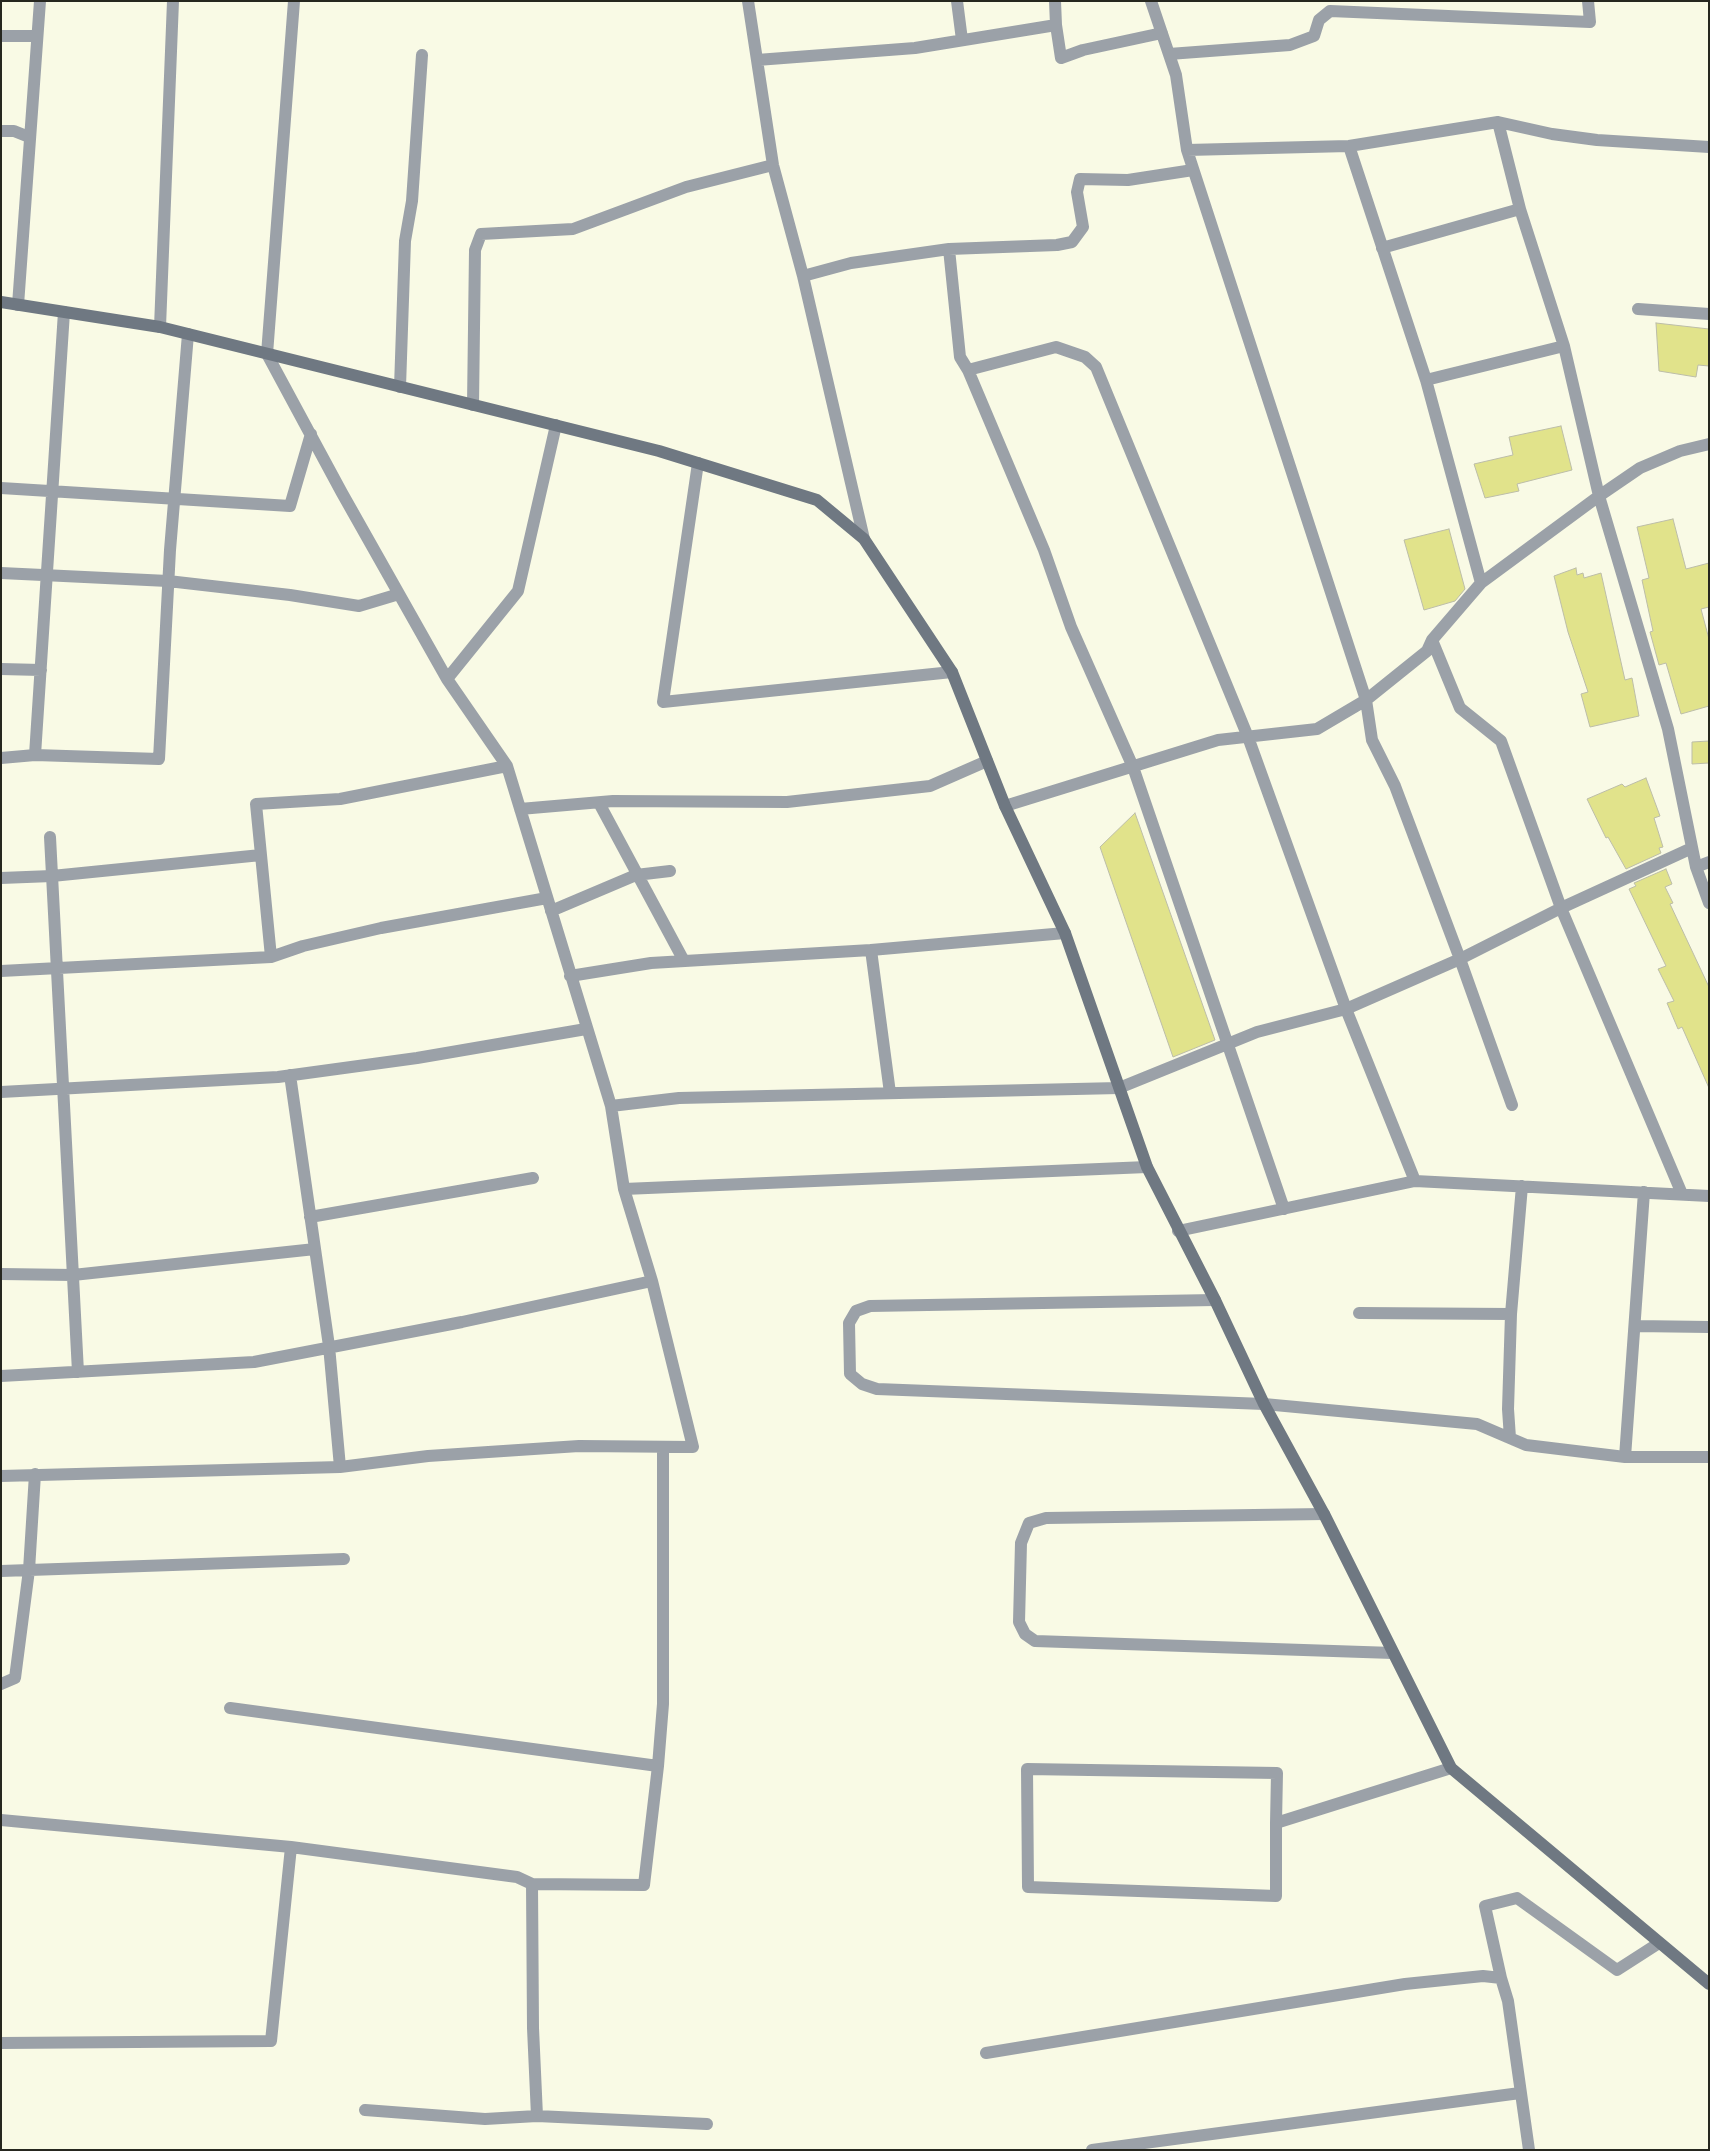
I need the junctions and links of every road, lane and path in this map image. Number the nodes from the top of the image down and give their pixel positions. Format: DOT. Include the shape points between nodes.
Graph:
graph roads {
  1 [pos="40,1"];
  2 [pos="173,1"];
  3 [pos="294,1"];
  4 [pos="748,1"];
  5 [pos="957,1"];
  6 [pos="1056,1"];
  7 [pos="1151,1"];
  8 [pos="1588,1"];
  9 [pos="1056,25"];
  10 [pos="1162,33"];
  11 [pos="1,36"];
  12 [pos="36,36"];
  13 [pos="962,40"];
  14 [pos="422,54"];
  15 [pos="1169,54"];
  16 [pos="757,60"];
  17 [pos="1498,122"];
  18 [pos="1,131"];
  19 [pos="29,137"];
  20 [pos="1348,146"];
  21 [pos="1709,147"];
  22 [pos="1187,150"];
  23 [pos="774,164"];
  24 [pos="1193,170"];
  25 [pos="1520,209"];
  26 [pos="1382,248"];
  27 [pos="949,249"];
  28 [pos="803,276"];
  29 [pos="1,302"];
  30 [pos="18,305"];
  31 [pos="1638,309"];
  32 [pos="64,312"];
  33 [pos="1709,314"];
  34 [pos="160,327"];
  35 [pos="188,334"];
  36 [pos="1564,346"];
  37 [pos="268,354"];
  38 [pos="968,370"];
  39 [pos="1426,380"];
  40 [pos="400,387"];
  41 [pos="473,405"];
  42 [pos="556,425"];
  43 [pos="310,434"];
  44 [pos="1709,444"];
  45 [pos="698,463"];
  46 [pos="1,488"];
  47 [pos="53,492"];
  48 [pos="1599,496"];
  49 [pos="174,498"];
  50 [pos="864,539"];
  51 [pos="1,573"];
  52 [pos="47,575"];
  53 [pos="168,581"];
  54 [pos="1481,583"];
  55 [pos="399,594"];
  56 [pos="1432,640"];
  57 [pos="1,669"];
  58 [pos="41,670"];
  59 [pos="952,672"];
  60 [pos="447,679"];
  61 [pos="1366,700"];
  62 [pos="1248,737"];
  63 [pos="36,755"];
  64 [pos="1,758"];
  65 [pos="986,761"];
  66 [pos="507,766"];
  67 [pos="1133,767"];
  68 [pos="599,803"];
  69 [pos="1005,806"];
  70 [pos="520,810"];
  71 [pos="50,837"];
  72 [pos="1692,848"];
  73 [pos="261,855"];
  74 [pos="1709,862"];
  75 [pos="1696,867"];
  76 [pos="670,871"];
  77 [pos="636,875"];
  78 [pos="52,876"];
  79 [pos="1,878"];
  80 [pos="546,898"];
  81 [pos="1709,903"];
  82 [pos="1561,908"];
  83 [pos="551,912"];
  84 [pos="1065,933"];
  85 [pos="870,950"];
  86 [pos="271,957"];
  87 [pos="1460,959"];
  88 [pos="684,961"];
  89 [pos="57,968"];
  90 [pos="1,971"];
  91 [pos="570,976"];
  92 [pos="1346,1009"];
  93 [pos="586,1029"];
  94 [pos="1227,1044"];
  95 [pos="290,1075"];
  96 [pos="1120,1088"];
  97 [pos="63,1090"];
  98 [pos="1,1092"];
  99 [pos="890,1093"];
  100 [pos="1512,1105"];
  101 [pos="611,1106"];
  102 [pos="1147,1167"];
  103 [pos="533,1178"];
  104 [pos="1414,1181"];
  105 [pos="1522,1186"];
  106 [pos="624,1190"];
  107 [pos="1644,1192"];
  108 [pos="1682,1194"];
  109 [pos="1709,1196"];
  110 [pos="1284,1209"];
  111 [pos="310,1217"];
  112 [pos="1178,1231"];
  113 [pos="315,1249"];
  114 [pos="1,1274"];
  115 [pos="73,1275"];
  116 [pos="652,1281"];
  117 [pos="1215,1300"];
  118 [pos="1359,1313"];
  119 [pos="1511,1314"];
  120 [pos="1635,1326"];
  121 [pos="1709,1327"];
  122 [pos="329,1346"];
  123 [pos="78,1372"];
  124 [pos="1,1376"];
  125 [pos="1264,1404"];
  126 [pos="1510,1438"];
  127 [pos="662,1447"];
  128 [pos="1625,1457"];
  129 [pos="1709,1457"];
  130 [pos="340,1467"];
  131 [pos="35,1474"];
  132 [pos="1,1476"];
  133 [pos="1324,1514"];
  134 [pos="344,1559"];
  135 [pos="29,1570"];
  136 [pos="1,1571"];
  137 [pos="1394,1653"];
  138 [pos="1,1684"];
  139 [pos="230,1708"];
  140 [pos="658,1766"];
  141 [pos="1451,1768"];
  142 [pos="1,1820"];
  143 [pos="1276,1823"];
  144 [pos="291,1847"];
  145 [pos="532,1884"];
  146 [pos="1659,1943"];
  147 [pos="1501,1978"];
  148 [pos="1709,1984"];
  149 [pos="1,2043"];
  150 [pos="986,2053"];
  151 [pos="1520,2093"];
  152 [pos="365,2110"];
  153 [pos="536,2116"];
  154 [pos="707,2124"];
  155 [pos="1092,2150"];
  156 [pos="1529,2150"];
  1 -- 12 [label="street"];
  2 -- 34 [label="street"];
  3 -- 37 [label="street"];
  4 -- 16 [label="street"];
  5 -- 13 [label="street"];
  6 -- 9 [label="street"];
  7 -- 10 [label="street"];
  8 -- 15 [label="street" via="1590,22 1330,10 1319,20 1314,36 1290,45"];
  9 -- 10 [label="street" via="1060,58"];
  9 -- 13 [label="street"];
  10 -- 15 [label="street"];
  11 -- 12 [label="street"];
  12 -- 19 [label="street"];
  13 -- 16 [label="street" via="915,48"];
  14 -- 40 [label="street" via="412,202 405,241"];
  15 -- 22 [label="street" via="1176,75"];
  16 -- 23 [label="street"];
  17 -- 20 [label="street"];
  17 -- 21 [label="street" via="1597,140"];
  17 -- 25 [label="street"];
  18 -- 19 [label="street"];
  19 -- 30 [label="street"];
  20 -- 22 [label="street"];
  20 -- 26 [label="street"];
  22 -- 24 [label="street"];
  23 -- 28 [label="street"];
  23 -- 41 [label="street" via="686,187 573,230 481,234 475,250"];
  24 -- 27 [label="street" via="1128,180 1080,179 1077,192 1083,227 1072,242"];
  24 -- 61 [label="street"];
  25 -- 26 [label="street"];
  25 -- 36 [label="street"];
  26 -- 39 [label="street"];
  27 -- 28 [label="street" via="851,263"];
  27 -- 38 [label="street" via="960,357"];
  28 -- 50 [label="street"];
  29 -- 30 [label="main road"];
  30 -- 32 [label="main road"];
  31 -- 33 [label="street"];
  32 -- 34 [label="main road"];
  32 -- 47 [label="street"];
  34 -- 35 [label="main road"];
  35 -- 37 [label="main road"];
  35 -- 49 [label="street"];
  36 -- 39 [label="street"];
  36 -- 48 [label="street"];
  37 -- 40 [label="main road"];
  37 -- 43 [label="street"];
  38 -- 62 [label="street" via="1056,347 1085,357 1096,367"];
  38 -- 67 [label="street" via="1044,550 1071,627"];
  39 -- 54 [label="street"];
  40 -- 41 [label="main road"];
  41 -- 42 [label="main road"];
  42 -- 45 [label="main road"];
  42 -- 60 [label="street" via="518,591"];
  43 -- 49 [label="street" via="290,506"];
  43 -- 55 [label="street"];
  44 -- 48 [label="street" via="1680,451 1640,468"];
  45 -- 50 [label="main road" via="817,500"];
  45 -- 59 [label="street" via="663,702"];
  46 -- 47 [label="street"];
  47 -- 49 [label="street"];
  47 -- 52 [label="street"];
  48 -- 54 [label="street"];
  48 -- 72 [label="street" via="1668,730"];
  49 -- 53 [label="street"];
  50 -- 59 [label="main road"];
  51 -- 52 [label="street"];
  52 -- 53 [label="street"];
  52 -- 58 [label="street"];
  53 -- 55 [label="street" via="359,606"];
  53 -- 63 [label="street" via="159,759"];
  54 -- 56 [label="street"];
  55 -- 60 [label="street"];
  56 -- 61 [label="street" via="1427,651"];
  56 -- 82 [label="street" via="1460,708 1501,741"];
  57 -- 58 [label="street"];
  58 -- 63 [label="street"];
  59 -- 65 [label="main road"];
  60 -- 66 [label="street"];
  61 -- 62 [label="street" via="1316,729"];
  61 -- 87 [label="street" via="1372,740 1395,786"];
  62 -- 67 [label="street" via="1218,740"];
  62 -- 92 [label="street"];
  63 -- 64 [label="street"];
  65 -- 68 [label="street" via="930,786 788,802"];
  65 -- 69 [label="main road"];
  66 -- 70 [label="street"];
  66 -- 73 [label="street" via="340,798 256,804"];
  67 -- 69 [label="street"];
  67 -- 94 [label="street"];
  68 -- 70 [label="street"];
  68 -- 77 [label="street"];
  69 -- 84 [label="main road"];
  70 -- 80 [label="street"];
  71 -- 78 [label="street"];
  72 -- 75 [label="street"];
  72 -- 82 [label="street"];
  73 -- 78 [label="street"];
  73 -- 86 [label="street"];
  74 -- 75 [label="street"];
  75 -- 81 [label="street"];
  76 -- 77 [label="street"];
  77 -- 83 [label="street"];
  77 -- 88 [label="street"];
  78 -- 79 [label="street"];
  78 -- 89 [label="street"];
  80 -- 83 [label="street"];
  80 -- 86 [label="street" via="381,928"];
  82 -- 87 [label="street"];
  82 -- 108 [label="street"];
  83 -- 91 [label="street"];
  84 -- 85 [label="street"];
  84 -- 96 [label="main road"];
  85 -- 88 [label="street"];
  85 -- 99 [label="street"];
  86 -- 89 [label="street"];
  87 -- 92 [label="street"];
  87 -- 100 [label="street"];
  88 -- 91 [label="street"];
  89 -- 90 [label="street"];
  89 -- 97 [label="street"];
  91 -- 93 [label="street"];
  92 -- 94 [label="street" via="1257,1032"];
  92 -- 104 [label="street"];
  93 -- 95 [label="street" via="417,1058"];
  93 -- 101 [label="street"];
  94 -- 96 [label="street"];
  94 -- 110 [label="street"];
  95 -- 97 [label="street"];
  95 -- 111 [label="street"];
  96 -- 99 [label="street"];
  96 -- 102 [label="main road"];
  97 -- 98 [label="street"];
  97 -- 115 [label="street"];
  99 -- 101 [label="street" via="679,1098"];
  101 -- 106 [label="street"];
  102 -- 106 [label="street"];
  102 -- 112 [label="main road"];
  103 -- 111 [label="street"];
  104 -- 105 [label="street"];
  104 -- 110 [label="street"];
  105 -- 107 [label="street"];
  105 -- 119 [label="street"];
  106 -- 116 [label="street"];
  107 -- 108 [label="street"];
  107 -- 120 [label="street"];
  108 -- 109 [label="street"];
  110 -- 112 [label="street"];
  111 -- 113 [label="street"];
  112 -- 117 [label="main road"];
  113 -- 115 [label="street"];
  113 -- 122 [label="street"];
  114 -- 115 [label="street"];
  115 -- 123 [label="street"];
  116 -- 122 [label="street" via="462,1322"];
  116 -- 127 [label="street" via="693,1447"];
  117 -- 125 [label="main road"];
  117 -- 125 [label="street" via="870,1306 856,1311 849,1323 850,1374 862,1384 877,1389"];
  118 -- 119 [label="street"];
  119 -- 126 [label="street"];
  120 -- 121 [label="street"];
  120 -- 128 [label="street"];
  122 -- 123 [label="street" via="254,1362"];
  122 -- 130 [label="street"];
  123 -- 124 [label="street"];
  125 -- 126 [label="street" via="1477,1424"];
  125 -- 133 [label="main road"];
  126 -- 128 [label="street" via="1526,1445"];
  127 -- 130 [label="street" via="579,1446 428,1456"];
  127 -- 140 [label="street" via="663,1704"];
  128 -- 129 [label="street"];
  130 -- 131 [label="street"];
  131 -- 132 [label="street"];
  131 -- 135 [label="street"];
  133 -- 137 [label="main road"];
  133 -- 137 [label="street" via="1046,1518 1028,1523 1022,1543 1019,1622 1025,1634 1035,1641"];
  134 -- 135 [label="street"];
  135 -- 136 [label="street"];
  135 -- 138 [label="street" via="15,1678"];
  137 -- 141 [label="main road"];
  139 -- 140 [label="street"];
  140 -- 145 [label="street" via="644,1885"];
  141 -- 143 [label="street"];
  141 -- 146 [label="main road"];
  142 -- 144 [label="street"];
  143 -- 143 [label="street" via="1276,1896 1028,1887 1027,1769 1277,1773"];
  144 -- 145 [label="street" via="517,1877"];
  144 -- 149 [label="street" via="271,2041"];
  145 -- 153 [label="street"];
  146 -- 147 [label="street" via="1617,1970 1517,1898 1486,1906"];
  146 -- 148 [label="main road"];
  147 -- 150 [label="street" via="1483,1976 1405,1984"];
  147 -- 151 [label="street" via="1508,2001"];
  151 -- 155 [label="street"];
  151 -- 156 [label="street"];
  152 -- 153 [label="street" via="485,2119"];
  153 -- 154 [label="street"];
}
